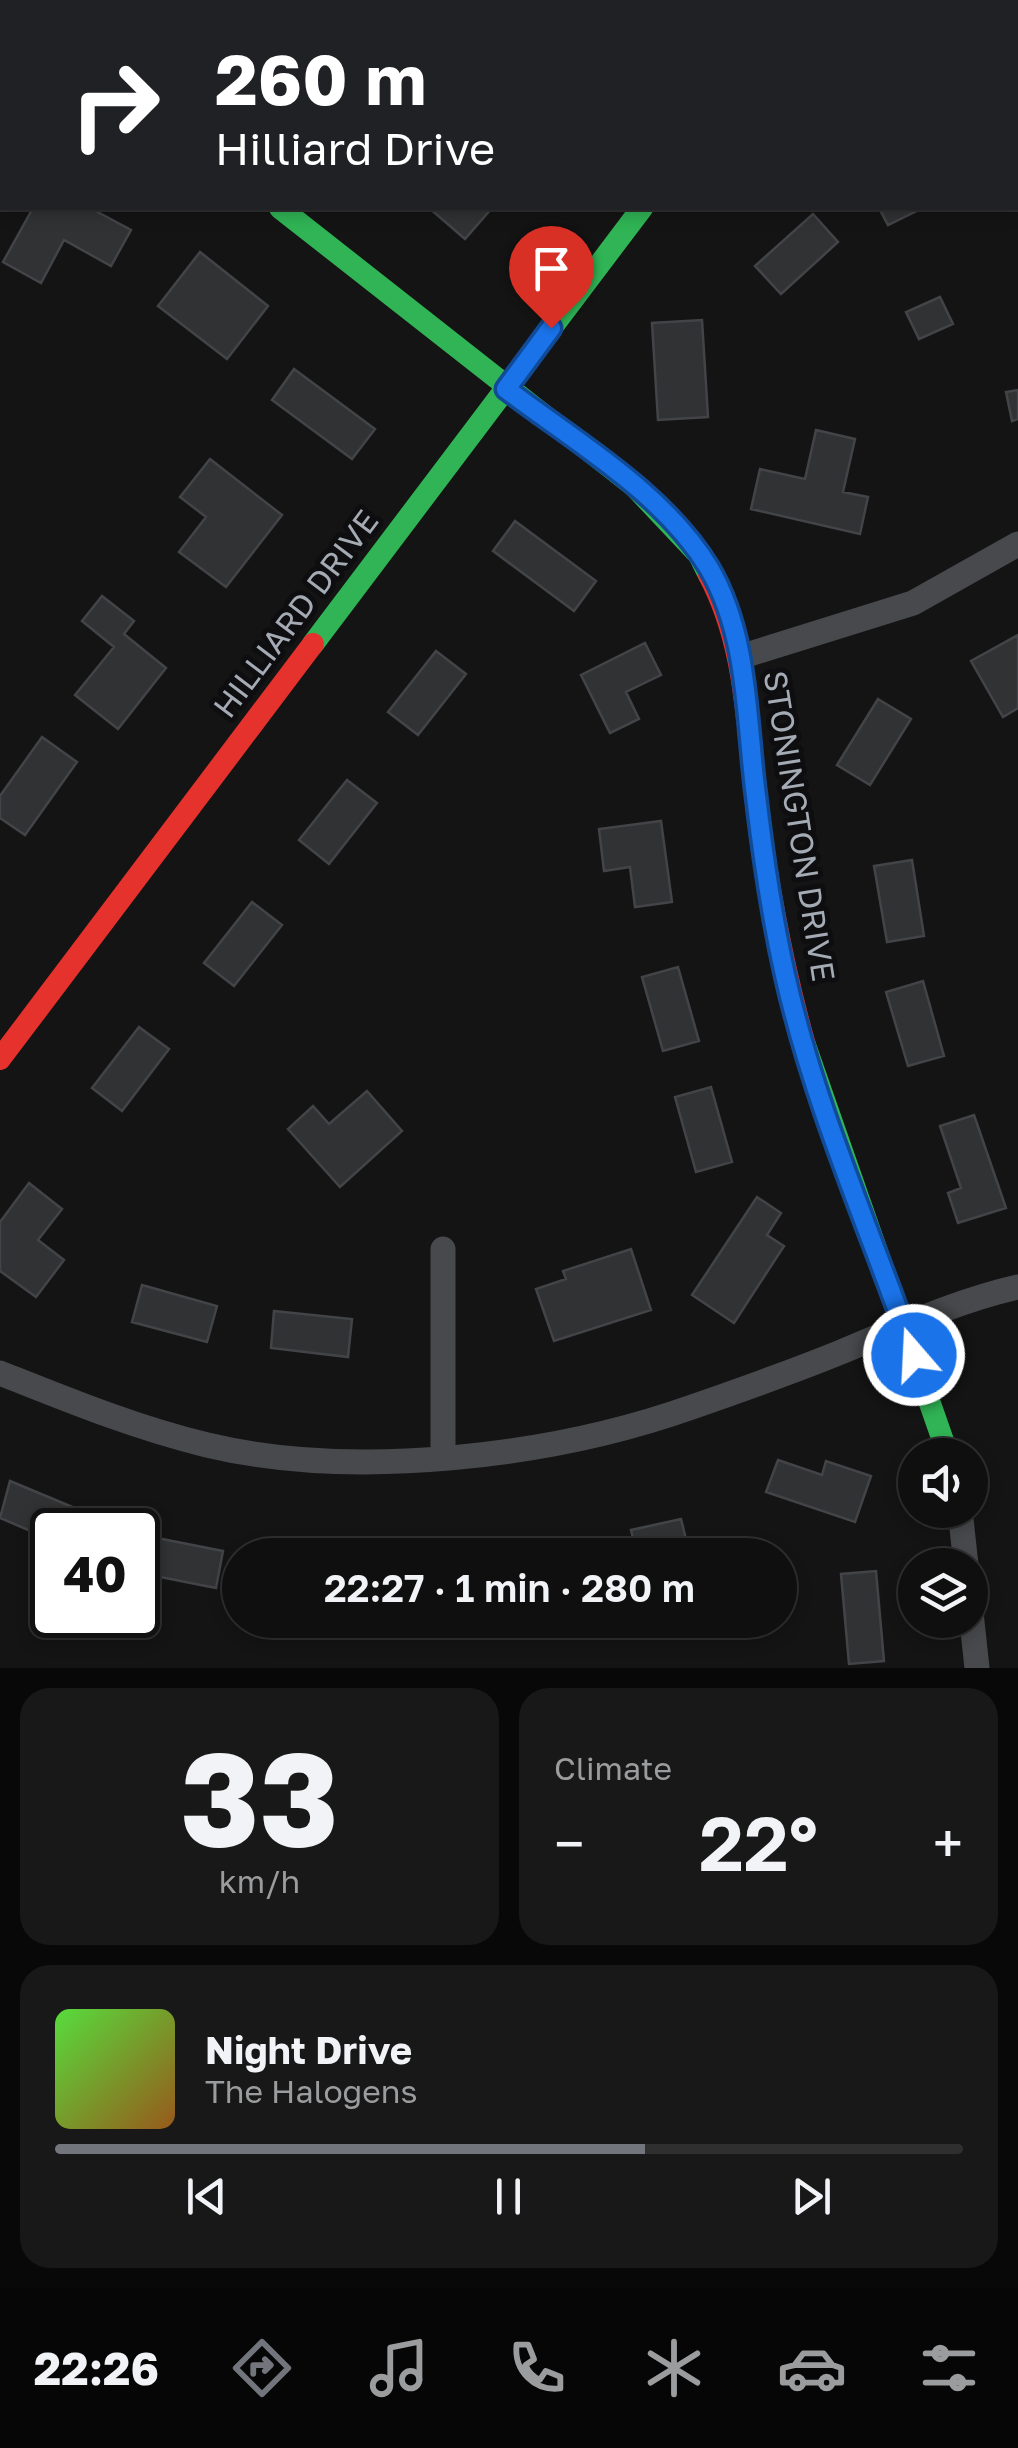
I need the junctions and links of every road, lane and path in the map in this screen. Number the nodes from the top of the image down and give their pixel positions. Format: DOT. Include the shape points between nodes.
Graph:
graph roads {
  1 [pos="282,210"];
  2 [pos="640,210"];
  3 [pos="506,389"];
  4 [pos="1018,544"];
  5 [pos="740,657"];
  6 [pos="0,1059"];
  7 [pos="443,1250"];
  8 [pos="1018,1287"];
  9 [pos="904,1324"];
  10 [pos="0,1372"];
  11 [pos="942,1438"];
  12 [pos="443,1456"];
  13 [pos="974,1638"];
  14 [pos="977,1668"];
  1 -- 3 [label="street, STONINGTON DRIVE"];
  2 -- 3 [label="street, HILLIARD DRIVE"];
  3 -- 5 [label="street, STONINGTON DRIVE" via="634,486 675,526 710,570"];
  3 -- 6 [label="street, HILLIARD DRIVE"];
  4 -- 5 [label="street" via="913,603"];
  5 -- 9 [label="street, STONINGTON DRIVE" via="786,976 812,1069"];
  7 -- 12 [label="street"];
  8 -- 9 [label="street"];
  9 -- 11 [label="street, STONINGTON DRIVE"];
  9 -- 12 [label="street" via="597,1438"];
  10 -- 12 [label="street" via="210,1446 352,1460"];
  13 -- 14 [label="street"];
}
